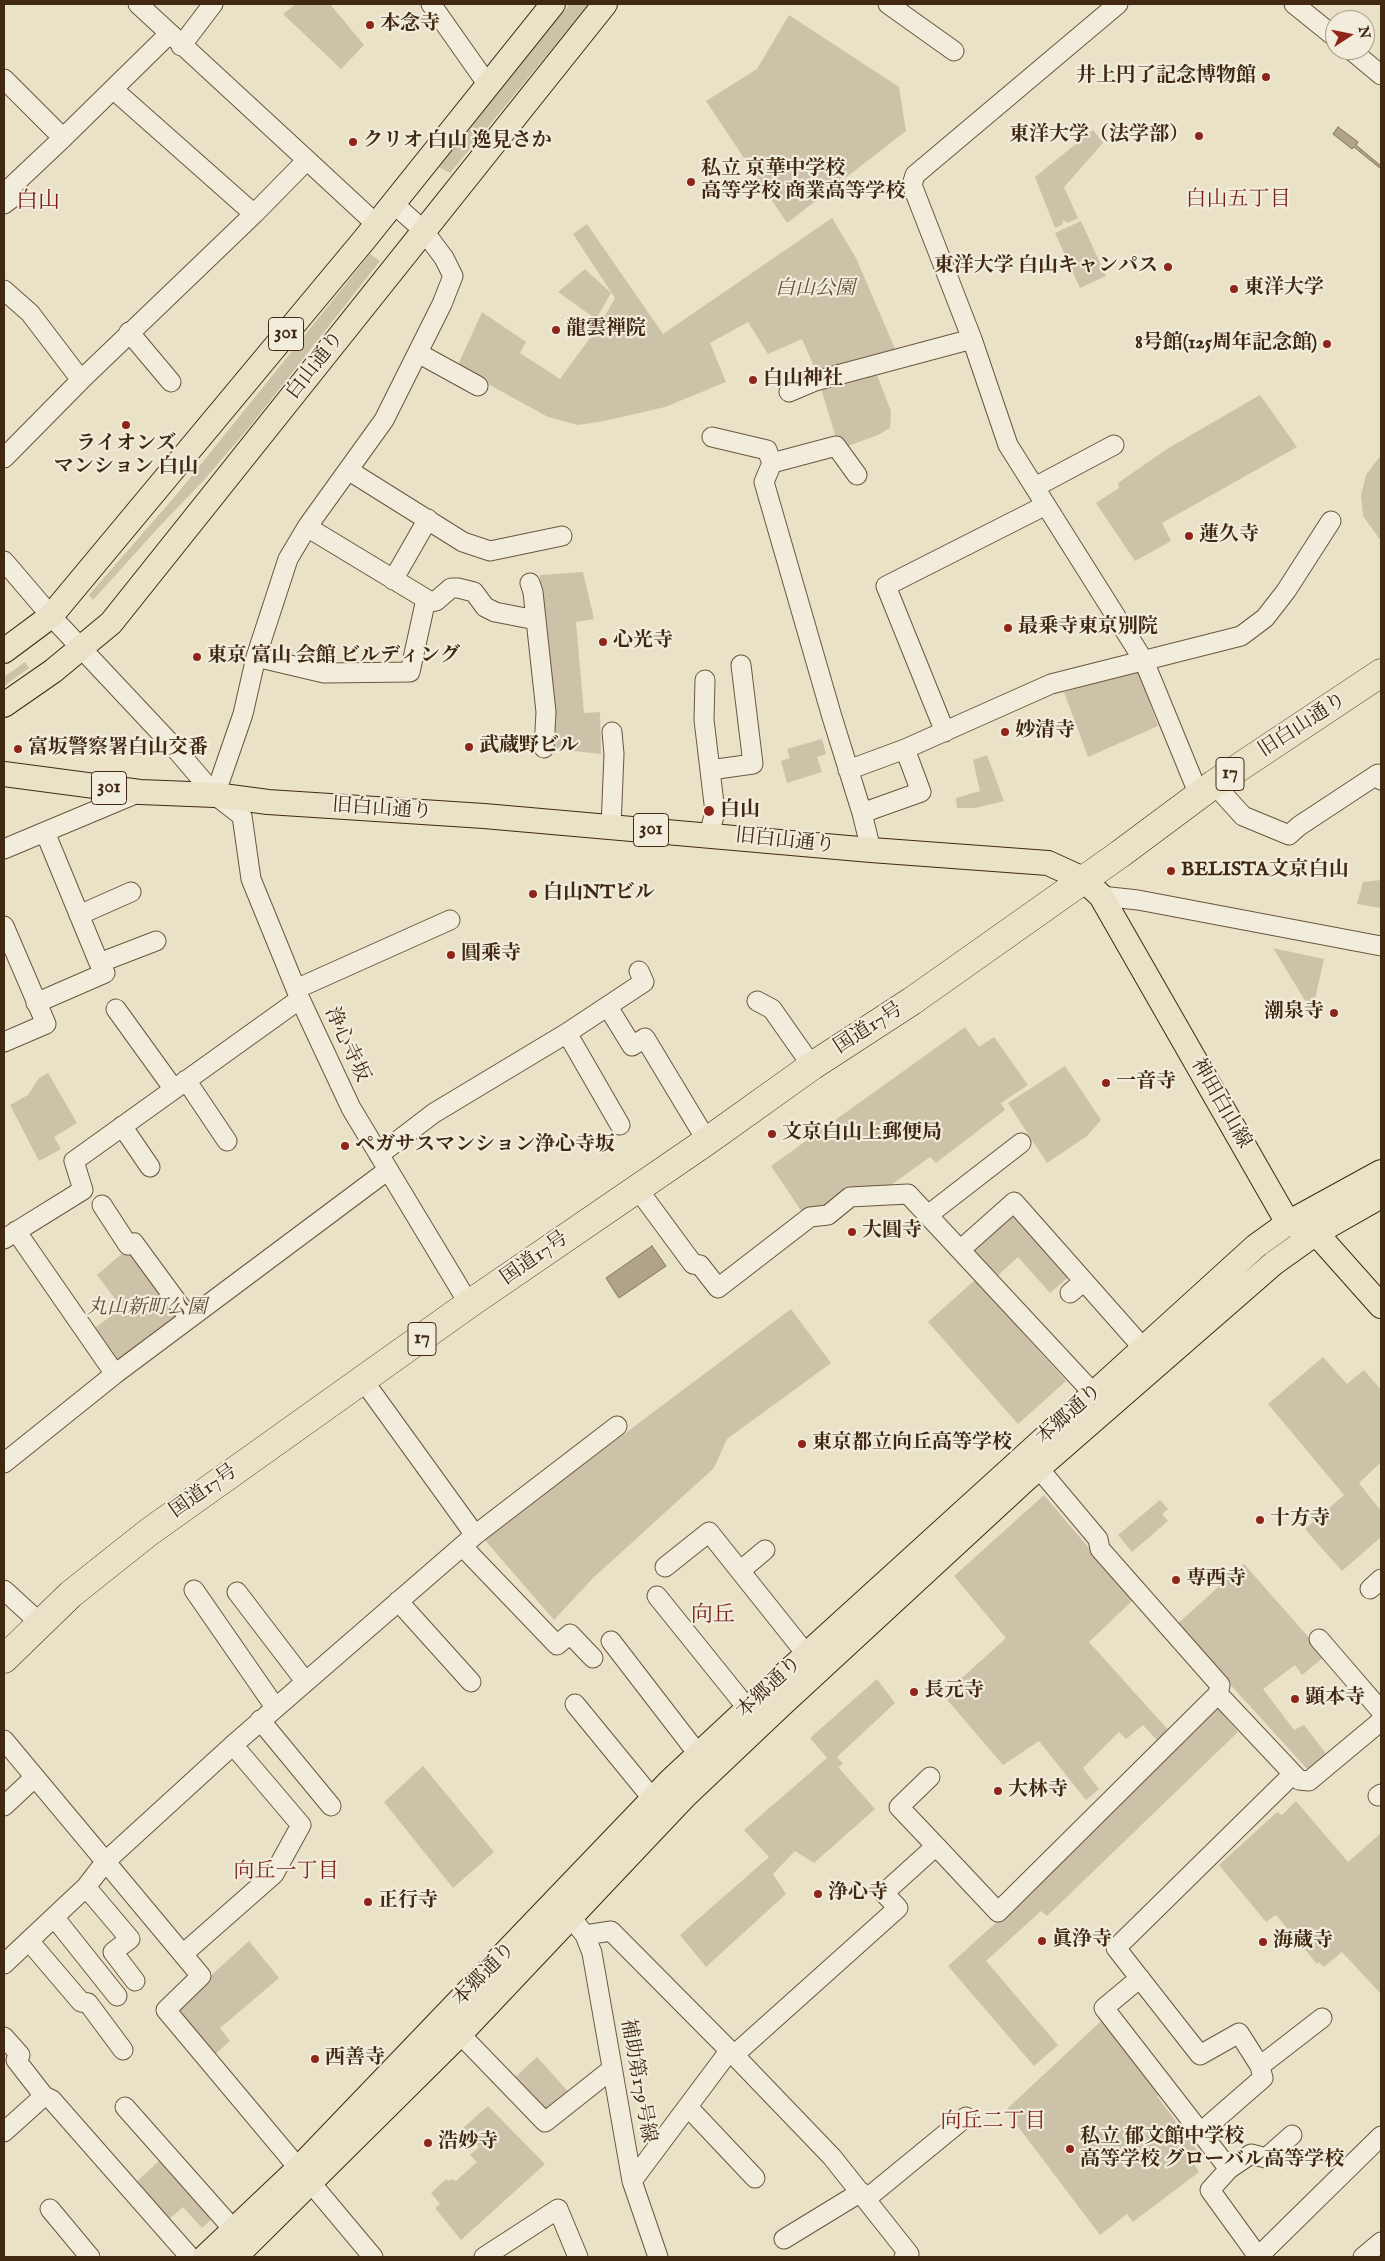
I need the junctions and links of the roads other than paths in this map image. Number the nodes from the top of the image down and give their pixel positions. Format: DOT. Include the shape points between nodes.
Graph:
graph roads {
  1 [pos="138,4"];
  2 [pos="213,4"];
  3 [pos="431,4"];
  4 [pos="553,4"];
  5 [pos="605,4"];
  6 [pos="888,4"];
  7 [pos="1118,4"];
  8 [pos="1294,4"];
  9 [pos="1325,29"];
  10 [pos="175,40"];
  11 [pos="954,51"];
  12 [pos="1363,60"];
  13 [pos="1381,75"];
  14 [pos="4,79"];
  15 [pos="488,85"];
  16 [pos="114,90"];
  17 [pos="63,138"];
  18 [pos="306,160"];
  19 [pos="9,196"];
  20 [pos="394,204"];
  21 [pos="254,214"];
  22 [pos="376,224"];
  23 [pos="423,230"];
  24 [pos="4,290"];
  25 [pos="129,332"];
  26 [pos="972,338"];
  27 [pos="418,352"];
  28 [pos="81,380"];
  29 [pos="172,382"];
  30 [pos="478,386"];
  31 [pos="789,392"];
  32 [pos="712,437"];
  33 [pos="1114,445"];
  34 [pos="4,458"];
  35 [pos="772,463"];
  36 [pos="348,470"];
  37 [pos="857,475"];
  38 [pos="1035,488"];
  39 [pos="1046,505"];
  40 [pos="428,519"];
  41 [pos="1331,521"];
  42 [pos="306,527"];
  43 [pos="562,536"];
  44 [pos="4,561"];
  45 [pos="393,580"];
  46 [pos="530,583"];
  47 [pos="426,600"];
  48 [pos="51,616"];
  49 [pos="536,620"];
  50 [pos="82,648"];
  51 [pos="4,651"];
  52 [pos="256,657"];
  53 [pos="1144,661"];
  54 [pos="740,665"];
  55 [pos="1381,673"];
  56 [pos="705,680"];
  57 [pos="4,705"];
  58 [pos="612,732"];
  59 [pos="945,732"];
  60 [pos="544,748"];
  61 [pos="905,749"];
  62 [pos="710,770"];
  63 [pos="848,770"];
  64 [pos="4,774"];
  65 [pos="1381,780"];
  66 [pos="1207,790"];
  67 [pos="140,792"];
  68 [pos="215,795"];
  69 [pos="862,813"];
  70 [pos="611,827"];
  71 [pos="45,832"];
  72 [pos="709,835"];
  73 [pos="4,849"];
  74 [pos="871,850"];
  75 [pos="1092,887"];
  76 [pos="132,892"];
  77 [pos="79,916"];
  78 [pos="450,920"];
  79 [pos="4,926"];
  80 [pos="156,941"];
  81 [pos="1381,946"];
  82 [pos="639,971"];
  83 [pos="105,974"];
  84 [pos="298,994"];
  85 [pos="757,1001"];
  86 [pos="36,1003"];
  87 [pos="608,1007"];
  88 [pos="116,1009"];
  89 [pos="567,1033"];
  90 [pos="4,1042"];
  91 [pos="812,1066"];
  92 [pos="179,1084"];
  93 [pos="620,1125"];
  94 [pos="122,1126"];
  95 [pos="227,1141"];
  96 [pos="707,1141"];
  97 [pos="1021,1143"];
  98 [pos="384,1163"];
  99 [pos="150,1167"];
  100 [pos="1381,1172"];
  101 [pos="637,1188"];
  102 [pos="1381,1196"];
  103 [pos="102,1205"];
  104 [pos="928,1215"];
  105 [pos="1288,1223"];
  106 [pos="1316,1233"];
  107 [pos="10,1235"];
  108 [pos="960,1250"];
  109 [pos="469,1304"];
  110 [pos="1381,1306"];
  111 [pos="189,1318"];
  112 [pos="1144,1349"];
  113 [pos="115,1374"];
  114 [pos="363,1380"];
  115 [pos="1094,1394"];
  116 [pos="617,1426"];
  117 [pos="1032,1461"];
  118 [pos="4,1463"];
  119 [pos="469,1540"];
  120 [pos="766,1550"];
  121 [pos="665,1567"];
  122 [pos="740,1571"];
  123 [pos="4,1590"];
  124 [pos="194,1590"];
  125 [pos="237,1592"];
  126 [pos="657,1596"];
  127 [pos="398,1601"];
  128 [pos="40,1623"];
  129 [pos="1319,1639"];
  130 [pos="611,1641"];
  131 [pos="593,1658"];
  132 [pos="4,1659"];
  133 [pos="813,1662"];
  134 [pos="305,1681"];
  135 [pos="471,1682"];
  136 [pos="1218,1694"];
  137 [pos="575,1704"];
  138 [pos="275,1707"];
  139 [pos="1381,1711"];
  140 [pos="754,1716"];
  141 [pos="260,1720"];
  142 [pos="1381,1721"];
  143 [pos="4,1740"];
  144 [pos="233,1745"];
  145 [pos="698,1754"];
  146 [pos="1293,1774"];
  147 [pos="35,1777"];
  148 [pos="930,1777"];
  149 [pos="4,1806"];
  150 [pos="331,1806"];
  151 [pos="659,1807"];
  152 [pos="936,1846"];
  153 [pos="106,1861"];
  154 [pos="86,1887"];
  155 [pos="562,1908"];
  156 [pos="54,1917"];
  157 [pos="585,1935"];
  158 [pos="29,1941"];
  159 [pos="183,1954"];
  160 [pos="4,1964"];
  161 [pos="1140,1978"];
  162 [pos="135,1981"];
  163 [pos="117,1996"];
  164 [pos="1322,2018"];
  165 [pos="460,2034"];
  166 [pos="4,2036"];
  167 [pos="123,2050"];
  168 [pos="732,2052"];
  169 [pos="1260,2066"];
  170 [pos="612,2068"];
  171 [pos="44,2096"];
  172 [pos="124,2107"];
  173 [pos="688,2107"];
  174 [pos="966,2116"];
  175 [pos="4,2132"];
  176 [pos="1201,2132"];
  177 [pos="1292,2135"];
  178 [pos="1381,2136"];
  179 [pos="1230,2169"];
  180 [pos="305,2175"];
  181 [pos="755,2178"];
  182 [pos="632,2181"];
  183 [pos="864,2196"];
  184 [pos="50,2209"];
  185 [pos="784,2239"];
  186 [pos="1381,2242"];
  187 [pos="242,2248"];
  188 [pos="1256,2256"];
  189 [pos="90,2257"];
  190 [pos="190,2257"];
  191 [pos="206,2257"];
  192 [pos="373,2257"];
  193 [pos="484,2257"];
  194 [pos="578,2257"];
  195 [pos="658,2257"];
  196 [pos="904,2257"];
  197 [pos="1363,2257"];
  1 -- 10 [label="street"];
  2 -- 10 [label="street"];
  3 -- 15 [label="street"];
  4 -- 15 [label="main road, 301"];
  5 -- 23 [label="main road, 白山通り / 301"];
  6 -- 11 [label="street"];
  7 -- 26 [label="street" via="915,174 912,185"];
  8 -- 9 [label="street"];
  10 -- 16 [label="street"];
  10 -- 18 [label="street"];
  12 -- 13 [label="street"];
  14 -- 17 [label="street"];
  15 -- 20 [label="main road, 301"];
  16 -- 17 [label="street"];
  16 -- 21 [label="street"];
  17 -- 19 [label="street"];
  18 -- 21 [label="street"];
  18 -- 22 [label="street"];
  20 -- 22 [label="main road, 301"];
  20 -- 23 [label="street"];
  21 -- 25 [label="street"];
  22 -- 48 [label="main road, 301"];
  23 -- 27 [label="street" via="453,276"];
  23 -- 50 [label="main road, 白山通り / 301" via="111,623"];
  24 -- 28 [label="street" via="30,313"];
  25 -- 28 [label="street"];
  25 -- 29 [label="street"];
  26 -- 31 [label="street" via="815,381"];
  26 -- 38 [label="street" via="1008,445"];
  27 -- 30 [label="street"];
  27 -- 36 [label="street" via="384,420"];
  28 -- 34 [label="street"];
  32 -- 35 [label="street" via="767,450"];
  33 -- 38 [label="street"];
  35 -- 37 [label="street" via="836,446"];
  35 -- 63 [label="street" via="764,482"];
  36 -- 40 [label="street"];
  36 -- 42 [label="street"];
  38 -- 39 [label="street"];
  39 -- 53 [label="street"];
  39 -- 59 [label="street" via="886,586"];
  40 -- 43 [label="street" via="463,542 490,550"];
  40 -- 45 [label="street"];
  41 -- 53 [label="street" via="1265,618 1241,636"];
  42 -- 45 [label="street"];
  42 -- 52 [label="street" via="288,558"];
  44 -- 48 [label="street, 浄心寺坂"];
  45 -- 47 [label="street"];
  46 -- 49 [label="street"];
  47 -- 49 [label="street" via="436,601 451,588 474,590 485,607"];
  47 -- 52 [label="street" via="410,672 324,673"];
  48 -- 50 [label="street, 浄心寺坂"];
  48 -- 51 [label="main road, 301"];
  49 -- 60 [label="street" via="546,712"];
  50 -- 57 [label="main road, 白山通り / 301"];
  50 -- 68 [label="street, 浄心寺坂"];
  52 -- 68 [label="street" via="243,714"];
  53 -- 59 [label="street" via="1051,684"];
  53 -- 66 [label="street"];
  54 -- 62 [label="street" via="753,764"];
  55 -- 66 [label="highway, 旧白山通り / 17"];
  56 -- 62 [label="street" via="704,720"];
  58 -- 70 [label="street"];
  59 -- 61 [label="street"];
  61 -- 63 [label="street"];
  61 -- 69 [label="street" via="921,792"];
  62 -- 72 [label="street" via="715,812"];
  63 -- 69 [label="street"];
  64 -- 67 [label="main road, 旧白山通り / 301"];
  65 -- 66 [label="street" via="1378,774 1289,835 1243,816"];
  66 -- 75 [label="highway, 旧白山通り / 17"];
  67 -- 68 [label="main road, 旧白山通り / 301"];
  67 -- 71 [label="street"];
  68 -- 70 [label="main road, 旧白山通り / 301" via="268,802"];
  68 -- 84 [label="street, 浄心寺坂" via="242,816 250,879"];
  69 -- 74 [label="street"];
  70 -- 72 [label="main road, 旧白山通り / 301"];
  71 -- 73 [label="street"];
  71 -- 77 [label="street"];
  72 -- 74 [label="main road, 旧白山通り / 301"];
  74 -- 75 [label="main road, 旧白山通り / 301" via="1048,862"];
  75 -- 81 [label="street" via="1138,900"];
  75 -- 91 [label="highway, 国道17号 / 17"];
  75 -- 105 [label="main road, 神田白山線"];
  76 -- 77 [label="street"];
  77 -- 80 [label="street" via="99,963"];
  78 -- 84 [label="street"];
  79 -- 86 [label="street"];
  82 -- 87 [label="street" via="644,982"];
  83 -- 86 [label="street"];
  84 -- 92 [label="street"];
  84 -- 98 [label="street, 浄心寺坂" via="351,1108"];
  85 -- 91 [label="street" via="772,1009"];
  86 -- 90 [label="street" via="46,1024"];
  87 -- 89 [label="street"];
  87 -- 96 [label="street" via="632,1046 645,1038"];
  88 -- 92 [label="street"];
  89 -- 93 [label="street"];
  89 -- 98 [label="street" via="434,1113"];
  91 -- 96 [label="highway, 国道17号 / 17"];
  92 -- 94 [label="street"];
  92 -- 95 [label="street"];
  94 -- 99 [label="street"];
  94 -- 107 [label="street" via="74,1161 83,1190"];
  96 -- 101 [label="highway, 国道17号 / 17"];
  97 -- 104 [label="street"];
  98 -- 109 [label="street, 浄心寺坂"];
  98 -- 111 [label="street"];
  100 -- 105 [label="main road, 本郷通り"];
  101 -- 104 [label="street" via="693,1264 700,1265 718,1288 810,1216 828,1215 850,1197 908,1194"];
  101 -- 109 [label="highway, 国道17号 / 17"];
  102 -- 106 [label="main road, 本郷通り"];
  103 -- 111 [label="street" via="128,1245 134,1243"];
  104 -- 108 [label="street"];
  105 -- 106 [label="main road"];
  105 -- 112 [label="main road, 本郷通り" via="1256,1246"];
  106 -- 110 [label="main road"];
  106 -- 117 [label="main road, 本郷通り" via="1274,1263"];
  107 -- 113 [label="street"];
  108 -- 112 [label="street" via="1014,1202 1077,1287"];
  108 -- 115 [label="street"];
  109 -- 114 [label="highway, 国道17号 / 17"];
  111 -- 113 [label="street"];
  112 -- 115 [label="main road, 本郷通り"];
  113 -- 118 [label="street"];
  114 -- 119 [label="street"];
  114 -- 128 [label="highway, 国道17号 / 17" via="149,1532"];
  115 -- 117 [label="main road, 本郷通り"];
  116 -- 119 [label="street"];
  117 -- 133 [label="main road, 本郷通り"];
  117 -- 136 [label="street" via="1098,1539 1100,1549 1220,1685"];
  119 -- 127 [label="street"];
  119 -- 131 [label="street" via="557,1645 570,1634"];
  120 -- 122 [label="street"];
  121 -- 122 [label="street" via="708,1532"];
  122 -- 133 [label="street"];
  123 -- 128 [label="street"];
  124 -- 138 [label="street"];
  125 -- 134 [label="street"];
  126 -- 140 [label="street"];
  127 -- 134 [label="street"];
  127 -- 135 [label="street"];
  128 -- 132 [label="highway, 国道17号 / 17"];
  129 -- 139 [label="street"];
  130 -- 145 [label="street"];
  133 -- 140 [label="main road, 本郷通り"];
  134 -- 138 [label="street"];
  136 -- 146 [label="street"];
  136 -- 152 [label="street" via="998,1912"];
  137 -- 151 [label="street"];
  138 -- 141 [label="street"];
  140 -- 145 [label="main road, 本郷通り"];
  140 -- 151 [label="main road, 本郷通り"];
  141 -- 144 [label="street"];
  141 -- 150 [label="street"];
  142 -- 146 [label="street" via="1309,1781 1299,1780"];
  143 -- 147 [label="street"];
  144 -- 153 [label="street"];
  144 -- 159 [label="street" via="301,1825 274,1874"];
  145 -- 151 [label="main road, 本郷通り"];
  146 -- 161 [label="street" via="1116,1948"];
  147 -- 149 [label="street"];
  147 -- 153 [label="street"];
  148 -- 152 [label="street" via="899,1806"];
  151 -- 155 [label="main road, 本郷通り"];
  152 -- 168 [label="street" via="884,1893 898,1908"];
  153 -- 154 [label="street"];
  153 -- 159 [label="street"];
  154 -- 156 [label="street"];
  154 -- 162 [label="street" via="130,1939 113,1952"];
  155 -- 157 [label="street, 補助第179号線"];
  155 -- 165 [label="main road, 本郷通り"];
  155 -- 180 [label="main road, 本郷通り" via="518,1942"];
  156 -- 158 [label="street"];
  156 -- 163 [label="street"];
  157 -- 168 [label="street" via="611,1930"];
  157 -- 170 [label="street, 補助第179号線" via="592,1953"];
  158 -- 160 [label="street"];
  158 -- 167 [label="street" via="81,2002 88,2003"];
  159 -- 180 [label="street" via="201,1976 166,2010"];
  161 -- 169 [label="street" via="1200,2055 1239,2033"];
  161 -- 176 [label="street" via="1104,2008"];
  164 -- 169 [label="street"];
  165 -- 170 [label="street" via="545,2122"];
  165 -- 180 [label="main road, 本郷通り"];
  166 -- 171 [label="street" via="20,2055 16,2060"];
  168 -- 173 [label="street"];
  168 -- 183 [label="street" via="832,2157"];
  169 -- 176 [label="street" via="1263,2078"];
  170 -- 182 [label="street, 補助第179号線"];
  171 -- 175 [label="street"];
  171 -- 190 [label="street" via="52,2100"];
  172 -- 187 [label="street"];
  173 -- 181 [label="street"];
  173 -- 182 [label="street"];
  174 -- 183 [label="street"];
  176 -- 179 [label="street"];
  177 -- 179 [label="street" via="1266,2158 1251,2154"];
  178 -- 188 [label="street"];
  179 -- 188 [label="street" via="1210,2190"];
  180 -- 187 [label="main road, 本郷通り"];
  180 -- 192 [label="street"];
  182 -- 195 [label="street, 補助第179号線"];
  183 -- 185 [label="street"];
  183 -- 196 [label="street" via="909,2254"];
  184 -- 189 [label="street"];
  186 -- 197 [label="street"];
  187 -- 191 [label="main road, 本郷通り"];
  193 -- 194 [label="street" via="558,2209"];
}
